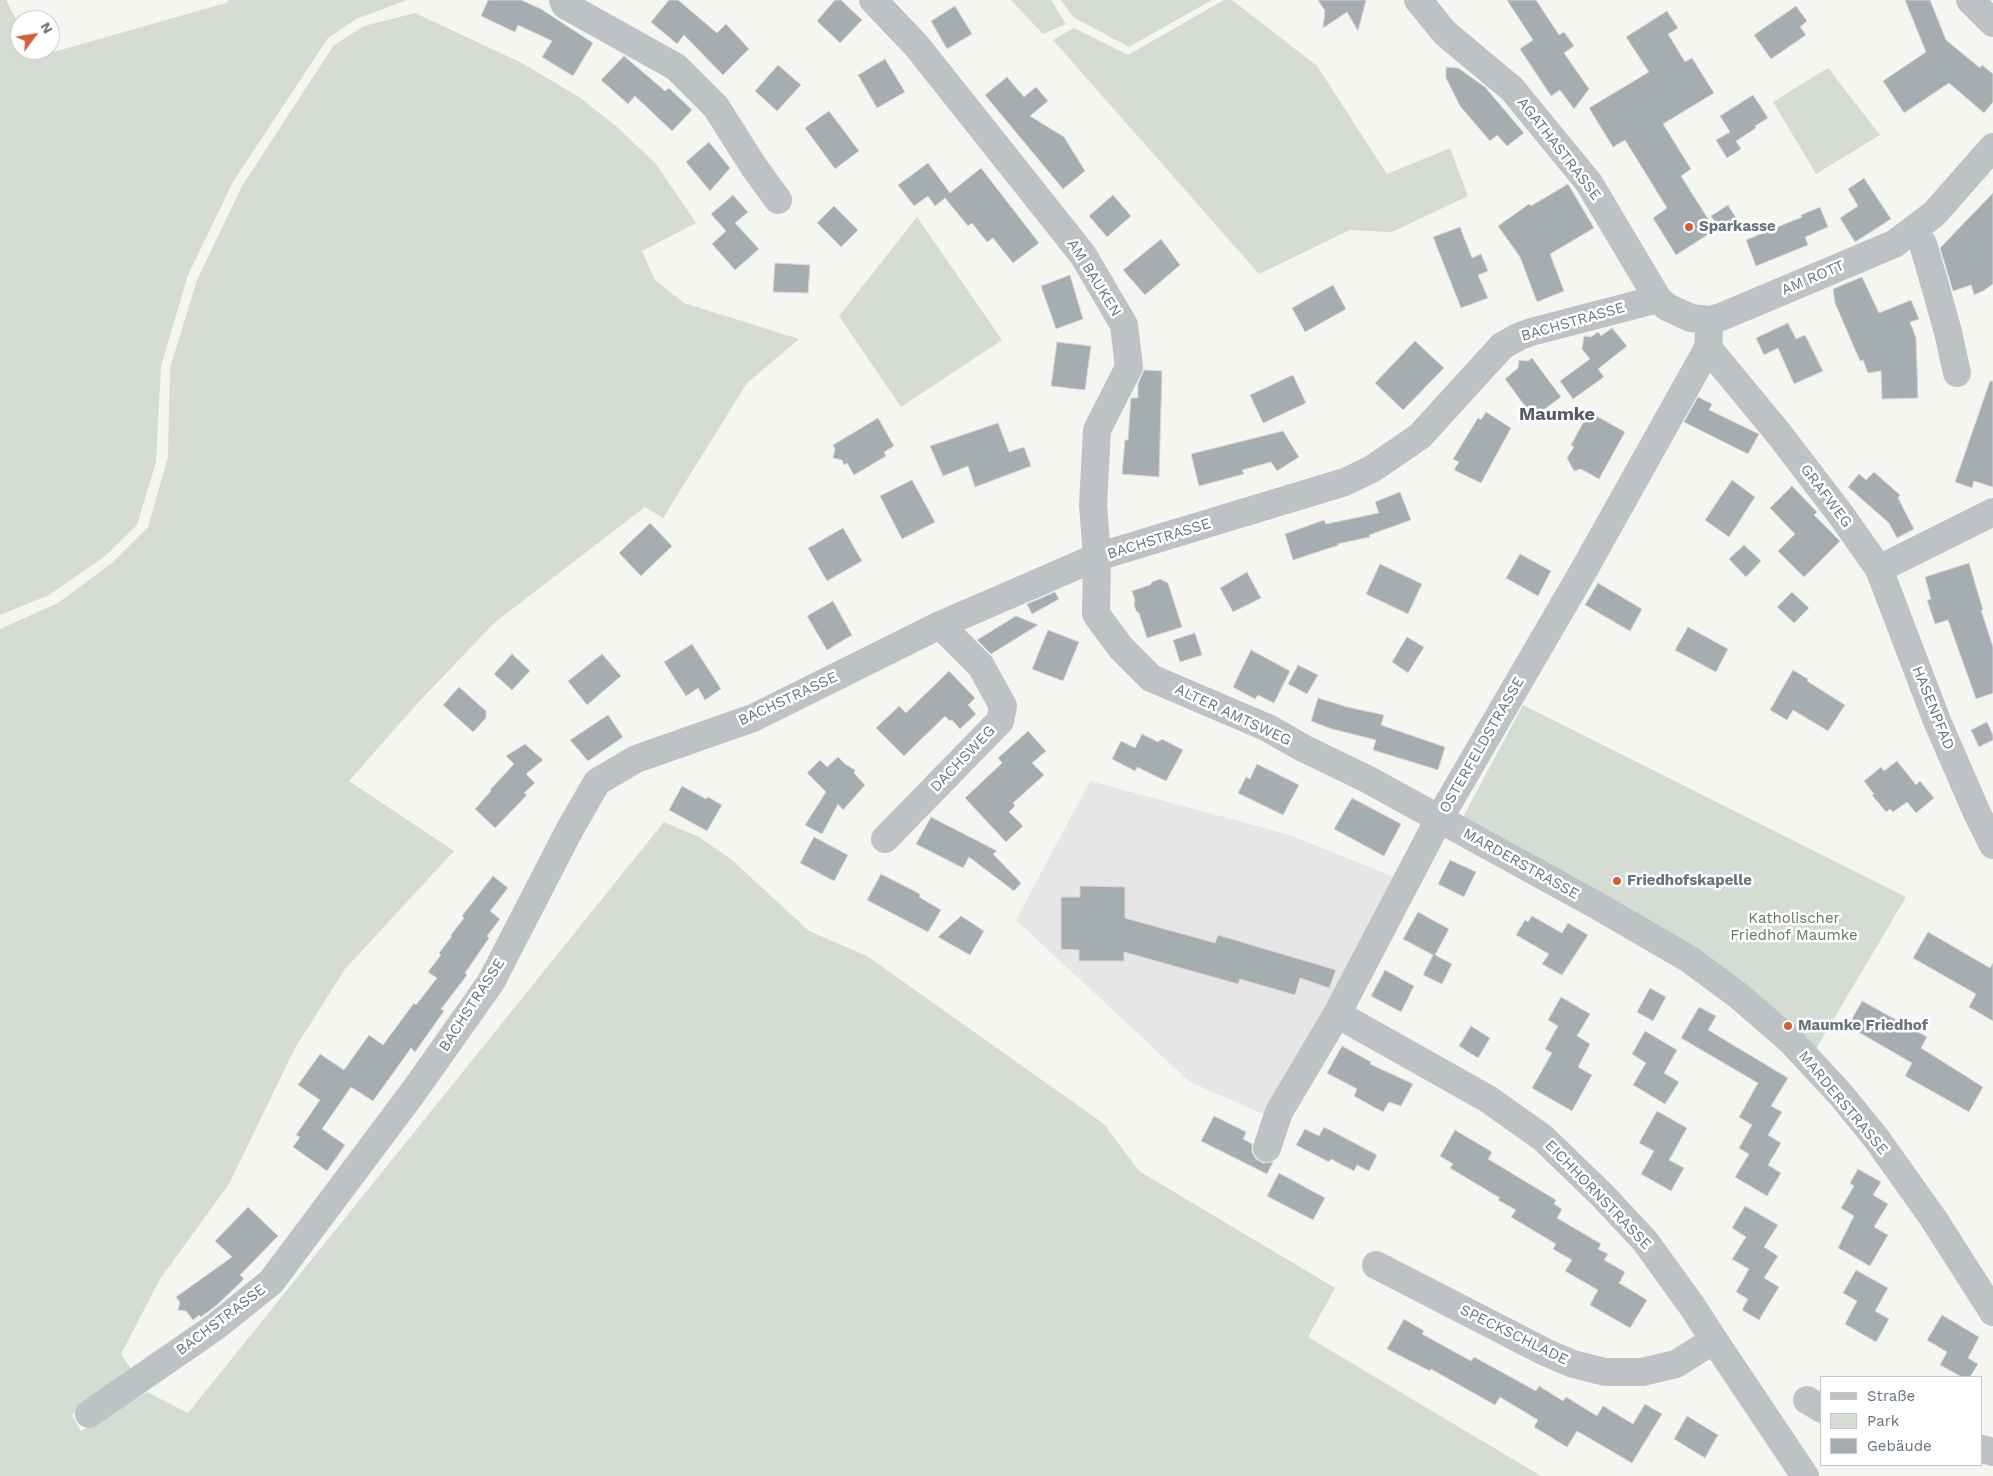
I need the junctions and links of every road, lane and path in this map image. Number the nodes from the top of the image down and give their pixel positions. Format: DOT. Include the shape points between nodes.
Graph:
graph roads {
  1 [pos="562,0"];
  2 [pos="874,0"];
  3 [pos="1418,0"];
  4 [pos="1970,0"];
  5 [pos="1993,23"];
  6 [pos="1993,147"];
  7 [pos="778,200"];
  8 [pos="1914,229"];
  9 [pos="1658,299"];
  10 [pos="1709,320"];
  11 [pos="1708,348"];
  12 [pos="1957,373"];
  13 [pos="1993,512"];
  14 [pos="1097,558"];
  15 [pos="1879,569"];
  16 [pos="940,625"];
  17 [pos="1439,819"];
  18 [pos="885,839"];
  19 [pos="1993,845"];
  20 [pos="1337,1014"];
  21 [pos="1267,1148"];
  22 [pos="1376,1265"];
  23 [pos="1993,1312"];
  24 [pos="1714,1340"];
  25 [pos="89,1414"];
  26 [pos="1805,1476"];
  1 -- 7 [label="street" via="565,5 676,67 716,107"];
  2 -- 14 [label="street, AM BAUKEN" via="916,45 1084,255 1124,325 1129,367 1098,430 1093,505"];
  3 -- 9 [label="street, AGATHASTRASSE" via="1446,33 1512,89 1589,183"];
  4 -- 5 [label="street"];
  6 -- 8 [label="street, AM ROTT" via="1934,214"];
  8 -- 10 [label="street, AM ROTT" via="1894,244"];
  8 -- 12 [label="street" via="1923,244"];
  9 -- 10 [label="street, AGATHASTRASSE" via="1678,313"];
  9 -- 14 [label="street, BACHSTRASSE" via="1531,332 1502,346 1420,436 1372,469 1345,482"];
  10 -- 11 [label="street"];
  11 -- 15 [label="street, GRAFWEG" via="1796,456"];
  11 -- 17 [label="street, OSTERFELDSTRASSE"];
  13 -- 15 [label="street"];
  14 -- 16 [label="street, BACHSTRASSE"];
  14 -- 17 [label="street, ALTER AMTSWEG" via="1096,614 1121,648 1152,678 1268,728"];
  15 -- 19 [label="street, HASENPFAD" via="1937,721"];
  16 -- 18 [label="street, DACHSWEG" via="981,666 1003,706 1000,721"];
  16 -- 25 [label="street, BACHSTRASSE" via="753,718 636,759 597,782 491,982 271,1282 215,1327"];
  17 -- 20 [label="street, OSTERFELDSTRASSE"];
  17 -- 23 [label="street, MARDERSTRASSE" via="1689,959 1739,996 1792,1042 1876,1138 1933,1218"];
  20 -- 21 [label="street, OSTERFELDSTRASSE" via="1280,1112"];
  20 -- 24 [label="street, EICHHORNSTRASSE" via="1488,1099 1543,1138 1645,1241"];
  22 -- 24 [label="street, SPECKSCHLADE" via="1545,1352 1573,1364 1605,1372 1642,1372 1676,1364"];
  24 -- 26 [label="street, EICHHORNSTRASSE"];
}
